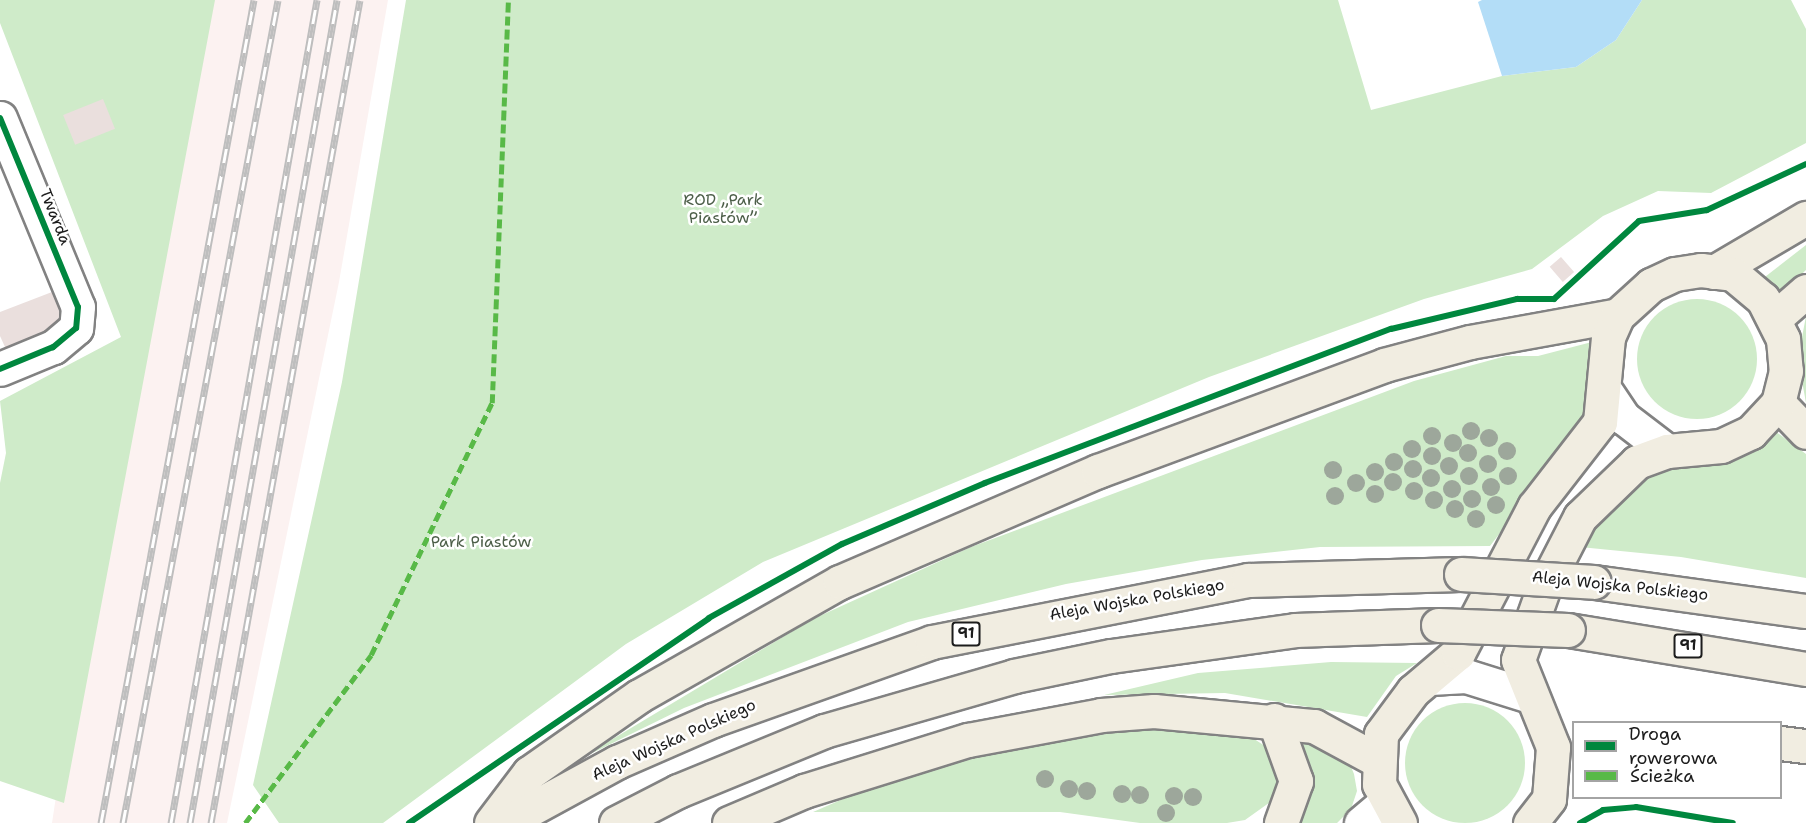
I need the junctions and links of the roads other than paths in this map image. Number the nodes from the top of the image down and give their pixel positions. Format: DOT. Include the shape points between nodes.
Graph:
graph roads {
  1 [pos="0,118"];
  2 [pos="1806,218"];
  3 [pos="1714,272"];
  4 [pos="1806,291"];
  5 [pos="1618,315"];
  6 [pos="1775,318"];
  7 [pos="0,369"];
  8 [pos="1607,393"];
  9 [pos="1778,404"];
  10 [pos="1806,432"];
  11 [pos="1667,451"];
  12 [pos="1806,611"];
  13 [pos="1806,669"];
  14 [pos="1430,678"];
  15 [pos="1530,696"];
  16 [pos="1274,720"];
  17 [pos="1782,743"];
  18 [pos="1806,746"];
  19 [pos="1377,760"];
  20 [pos="1564,768"];
  21 [pos="1393,813"];
  22 [pos="491,823"];
  23 [pos="505,823"];
  24 [pos="616,823"];
  25 [pos="729,823"];
  26 [pos="1281,823"];
  27 [pos="1361,823"];
  28 [pos="1530,823"];
  1 -- 7 [label="street, Twarda" via="78,308 76,328 53,346"];
  2 -- 3 [label="main road"];
  3 -- 5 [label="main road" via="1676,274 1651,285"];
  3 -- 6 [label="main road" via="1745,282"];
  4 -- 6 [label="main road"];
  5 -- 8 [label="main road" via="1608,337"];
  5 -- 22 [label="main road" via="1470,342 1395,362 1098,471 840,582 731,640 529,772"];
  6 -- 9 [label="main road" via="1786,371"];
  8 -- 11 [label="street" via="1624,418"];
  8 -- 14 [label="main road" via="1600,422 1534,507 1458,653"];
  9 -- 10 [label="main road"];
  9 -- 11 [label="main road" via="1751,432 1721,446"];
  11 -- 15 [label="main road" via="1637,462 1612,480 1580,517 1523,640 1518,660"];
  12 -- 23 [label="main road, Aleja Wojska Polskiego / 91, bridge" via="1594,582 1461,574 1248,580 932,642 713,720 617,762"];
  13 -- 24 [label="main road, 91, bridge" via="1568,630 1438,625 1295,630 1112,656 1014,676 824,731 678,791"];
  14 -- 15 [label="street" via="1466,676"];
  14 -- 19 [label="main road" via="1394,711 1381,734"];
  15 -- 20 [label="main road"];
  16 -- 19 [label="main road" via="1314,726"];
  16 -- 25 [label="main road" via="1154,711 1070,720 968,740 804,791"];
  16 -- 26 [label="main road" via="1296,781"];
  17 -- 18 [label="main road"];
  19 -- 21 [label="main road"];
  20 -- 28 [label="main road" via="1549,799"];
  21 -- 27 [label="street"];
}
